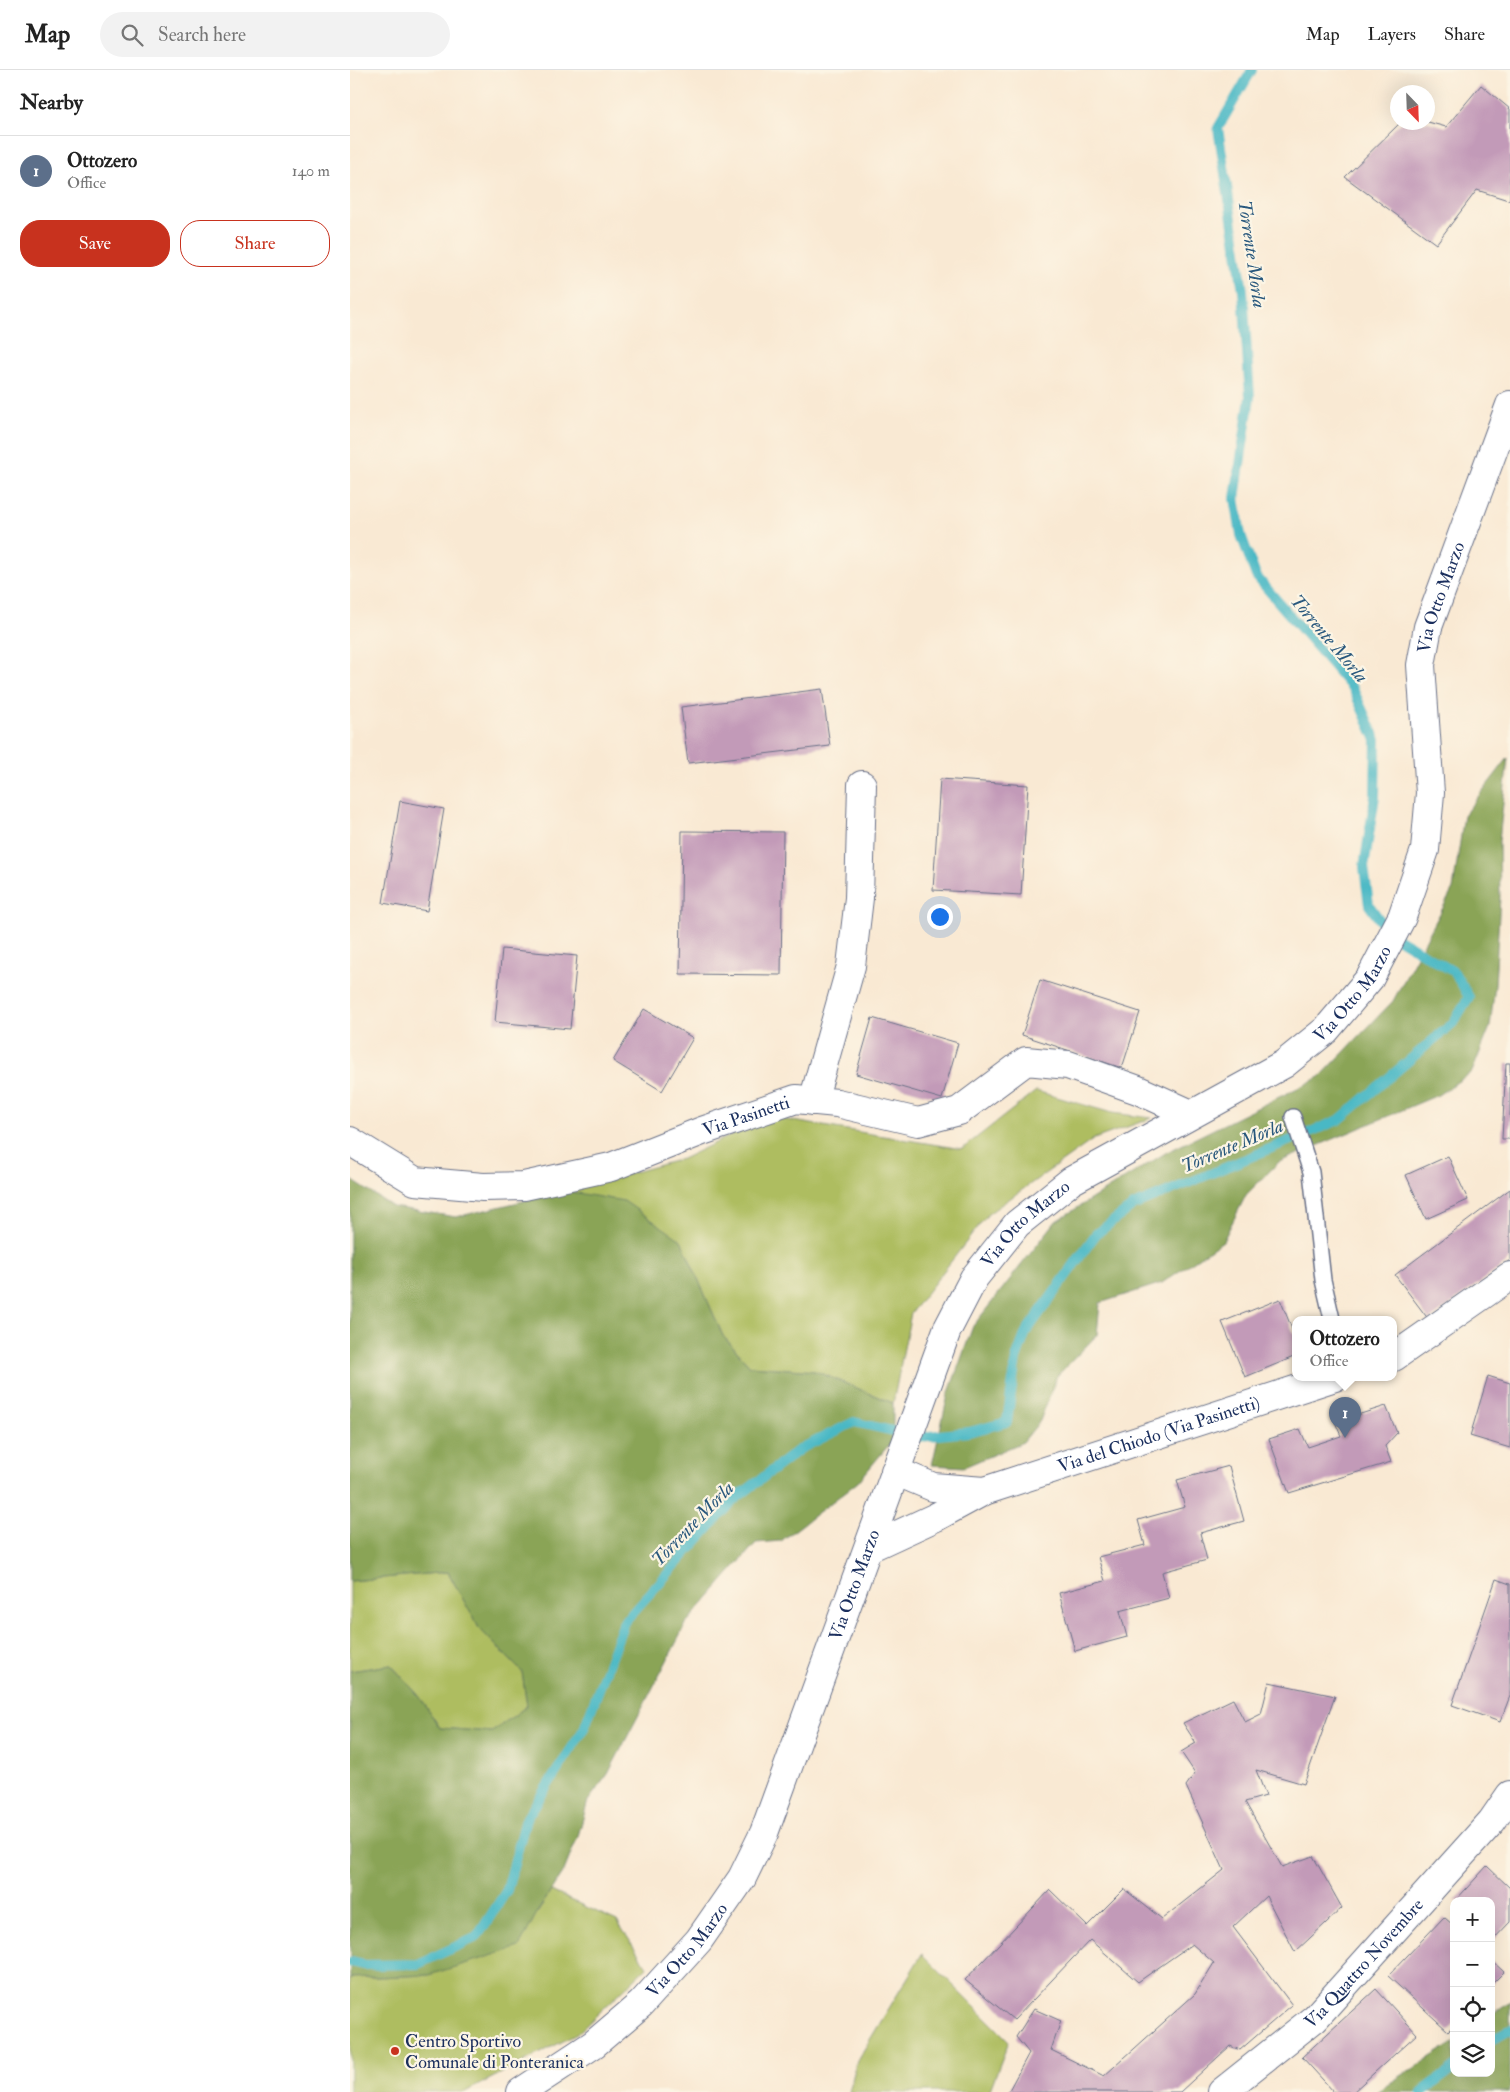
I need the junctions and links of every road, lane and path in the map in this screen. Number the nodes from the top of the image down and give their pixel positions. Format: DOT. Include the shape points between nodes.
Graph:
graph roads {
  1 [pos="1510,405"];
  2 [pos="862,785"];
  3 [pos="813,1100"];
  4 [pos="1191,1114"];
  5 [pos="1292,1117"];
  6 [pos="350,1141"];
  7 [pos="1510,1276"];
  8 [pos="1331,1316"];
  9 [pos="1397,1355"];
  10 [pos="1323,1381"];
  11 [pos="896,1468"];
  12 [pos="984,1491"];
  13 [pos="868,1548"];
  14 [pos="1510,1795"];
  15 [pos="521,2092"];
  16 [pos="1222,2092"];
  1 -- 4 [label="street, Via Otto Marzo" via="1428,627 1421,665 1430,793 1425,850 1402,918 1370,978 1326,1030 1284,1064"];
  2 -- 3 [label="street" via="859,898 851,966"];
  3 -- 4 [label="street, Via Pasinetti" via="918,1122 958,1111 1026,1061 1068,1065 1138,1090"];
  3 -- 6 [label="street, Via Pasinetti" via="796,1099 611,1167 524,1186 483,1187 415,1181"];
  4 -- 11 [label="street, Via Otto Marzo" via="1071,1181 1017,1224 974,1278 947,1330"];
  5 -- 8 [label="lane" via="1311,1172 1323,1280"];
  7 -- 9 [label="street"];
  10 -- 12 [label="street, Via del Chiodo (Via Pasinetti)"];
  11 -- 12 [label="street" via="933,1487"];
  11 -- 13 [label="street, Via Otto Marzo"];
  12 -- 13 [label="street"];
  13 -- 15 [label="street, Via Otto Marzo" via="764,1832 742,1878 699,1940 641,2004 594,2044"];
  14 -- 16 [label="street, Via Quattro Novembre" via="1492,1822 1315,2018"];
}
